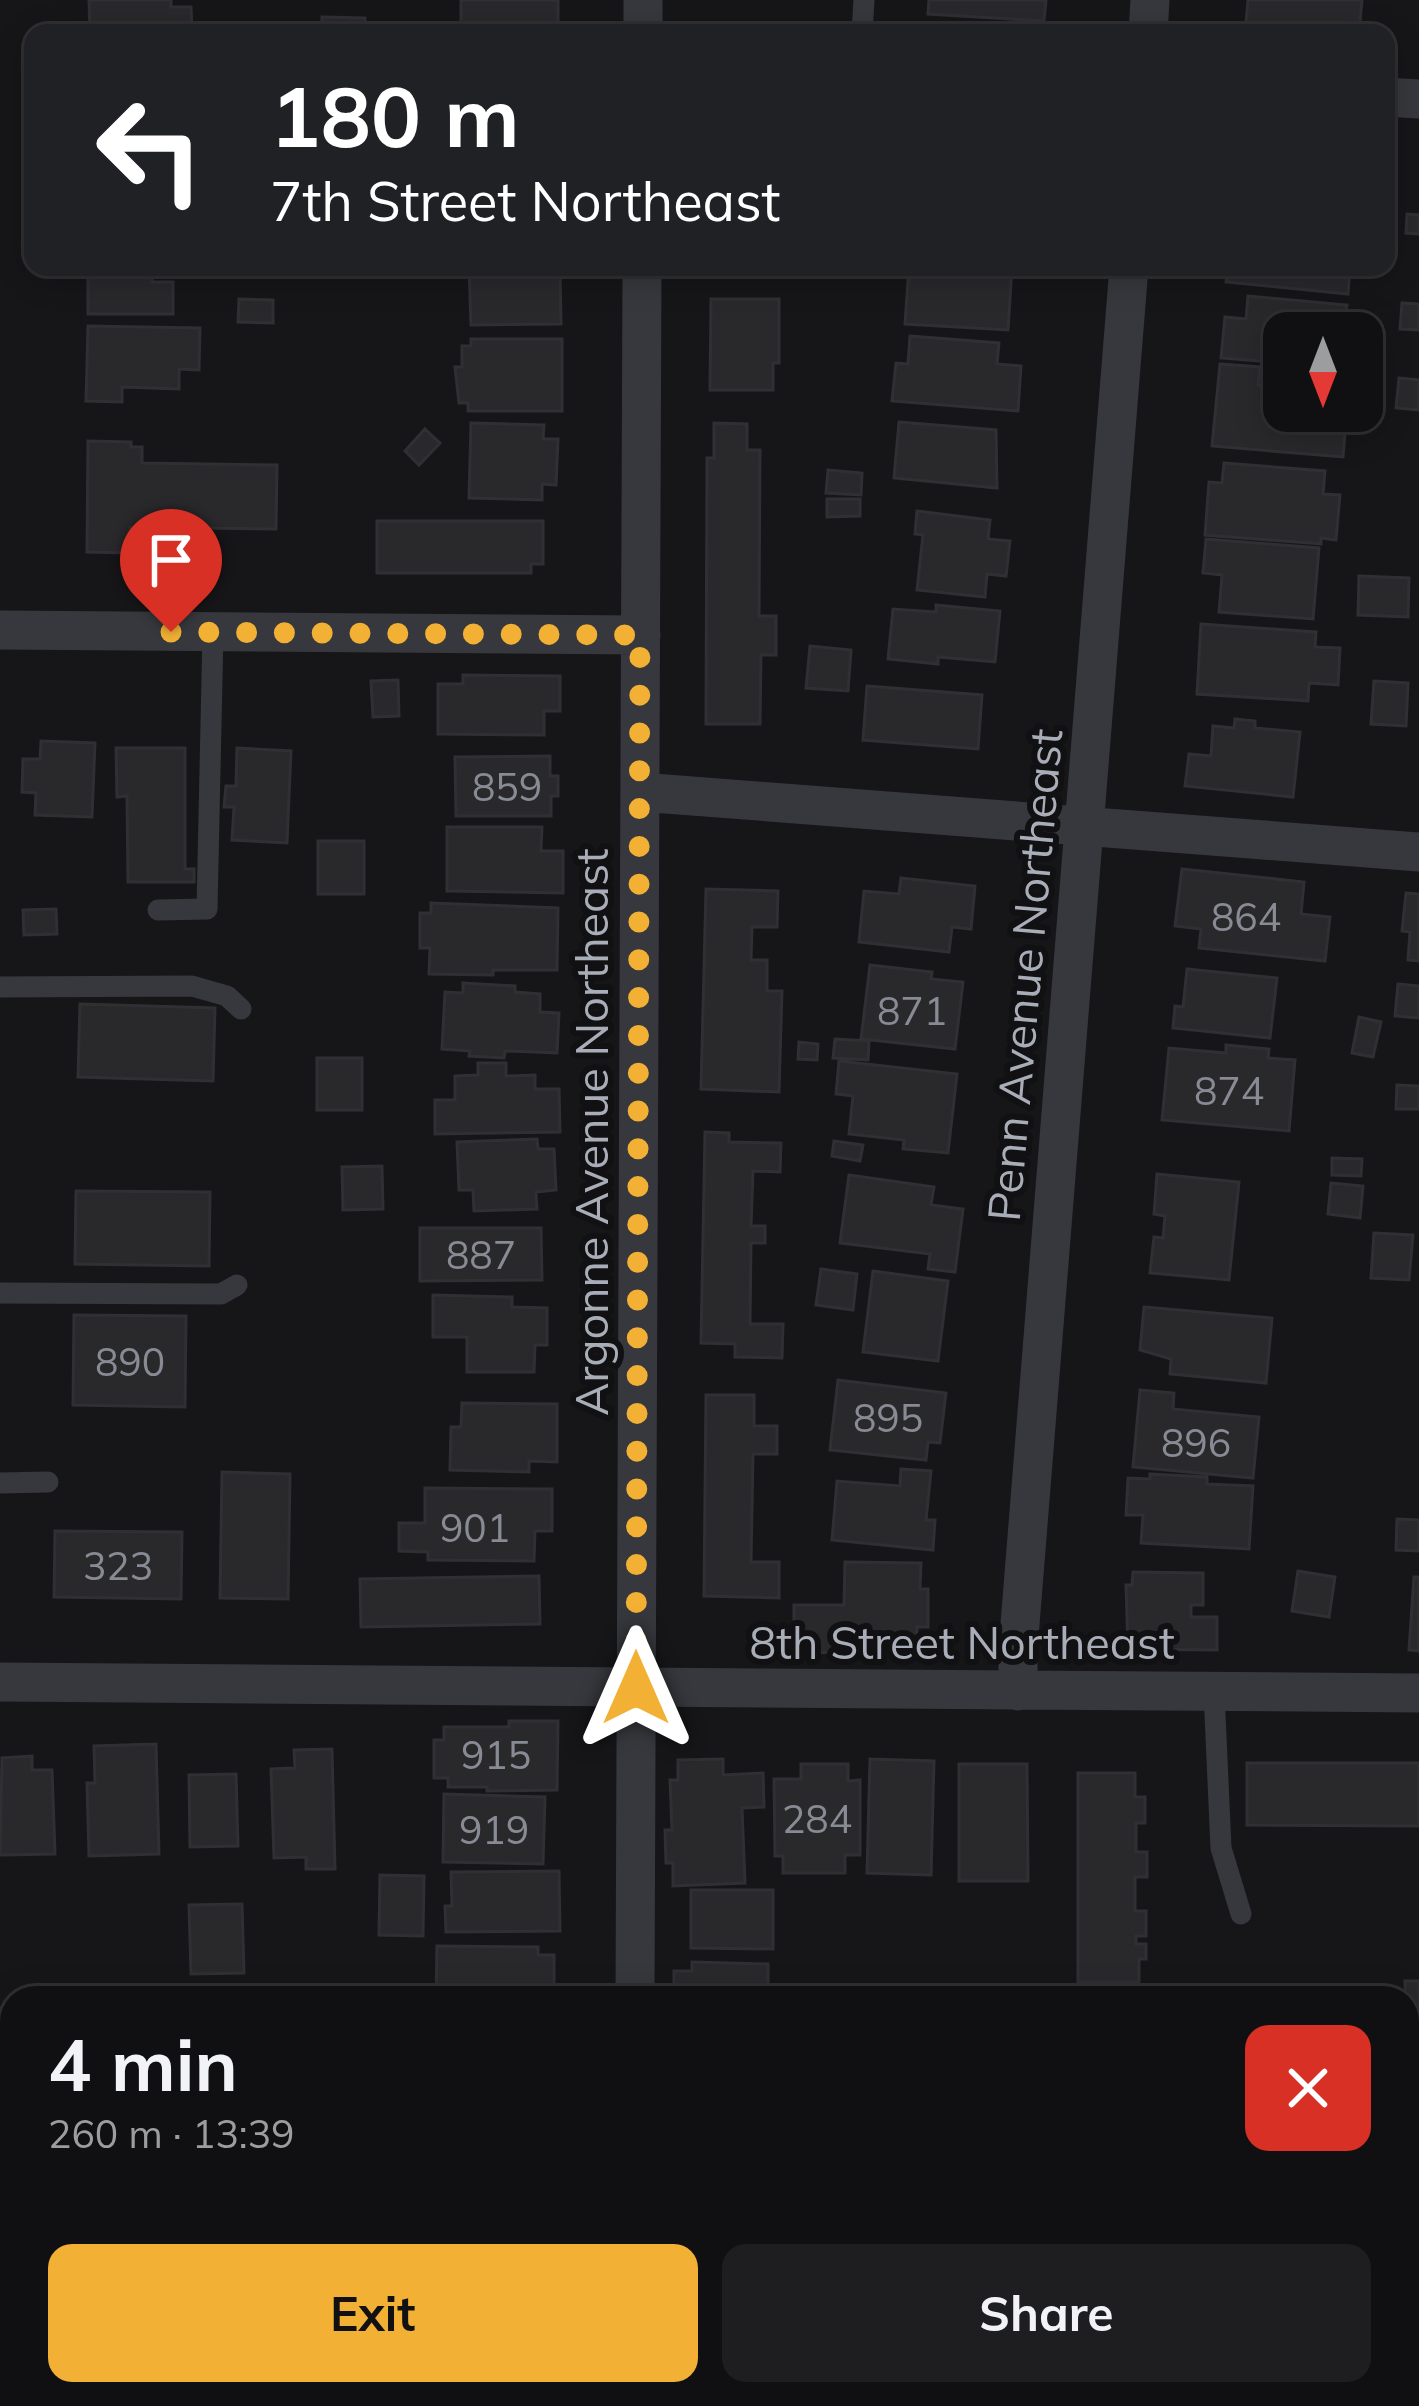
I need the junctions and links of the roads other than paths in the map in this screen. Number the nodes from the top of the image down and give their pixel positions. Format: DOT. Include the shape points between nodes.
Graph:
graph roads {
  1 [pos="642,276"];
  2 [pos="1128,276"];
  3 [pos="0,630"];
  4 [pos="213,632"];
  5 [pos="640,635"];
  6 [pos="640,792"];
  7 [pos="1084,825"];
  8 [pos="1419,852"];
  9 [pos="158,910"];
  10 [pos="0,987"];
  11 [pos="242,1009"];
  12 [pos="237,1285"];
  13 [pos="0,1293"];
  14 [pos="48,1482"];
  15 [pos="0,1483"];
  16 [pos="0,1682"];
  17 [pos="636,1688"];
  18 [pos="1018,1690"];
  19 [pos="1214,1692"];
  20 [pos="1419,1694"];
  21 [pos="1241,1914"];
  22 [pos="635,1986"];
  1 -- 5 [label="street, Argonne Avenue Northeast"];
  2 -- 7 [label="street, Penn Avenue Northeast"];
  3 -- 4 [label="street"];
  4 -- 5 [label="street"];
  4 -- 9 [label="lane" via="207,909"];
  5 -- 6 [label="street, Argonne Avenue Northeast"];
  6 -- 7 [label="street"];
  6 -- 17 [label="street, Argonne Avenue Northeast"];
  7 -- 8 [label="street"];
  7 -- 18 [label="street, Penn Avenue Northeast"];
  10 -- 11 [label="lane" via="192,986"];
  12 -- 13 [label="lane" via="221,1294"];
  14 -- 15 [label="lane"];
  16 -- 17 [label="street, 8th Street Northeast"];
  17 -- 18 [label="street, 8th Street Northeast"];
  17 -- 22 [label="street, Argonne Avenue Northeast"];
  18 -- 19 [label="street, 8th Street Northeast"];
  19 -- 20 [label="street, 8th Street Northeast"];
  19 -- 21 [label="lane" via="1221,1848"];
}
